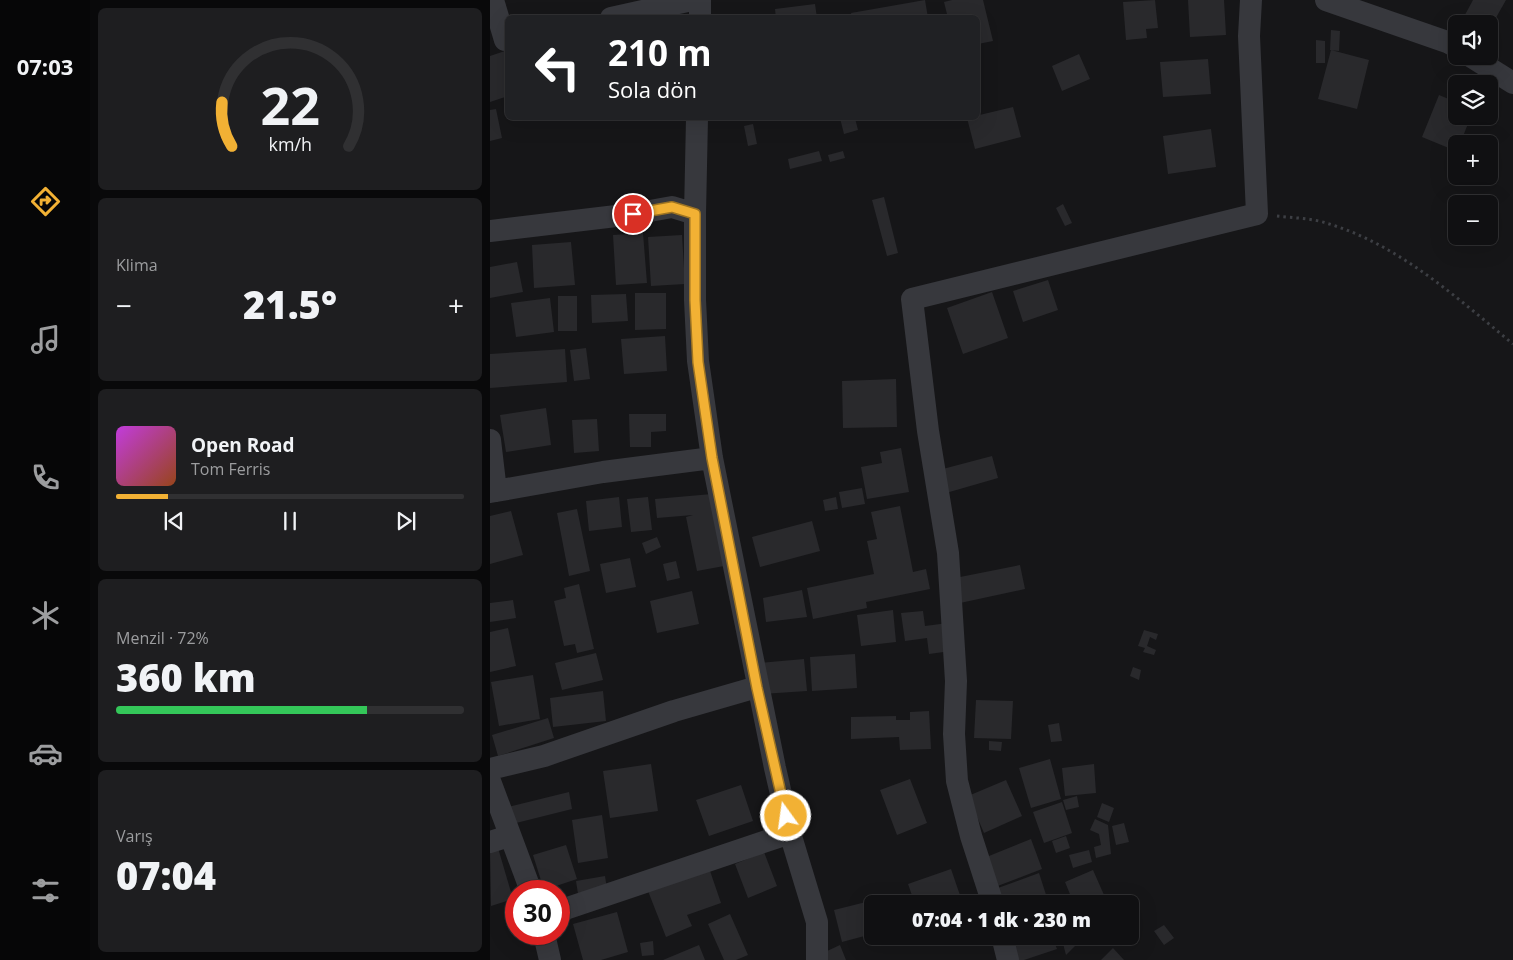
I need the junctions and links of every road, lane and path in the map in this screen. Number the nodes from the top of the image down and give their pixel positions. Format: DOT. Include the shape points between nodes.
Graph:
graph roads {
  1 [pos="492,0"];
  2 [pos="692,0"];
  3 [pos="700,0"];
  4 [pos="1251,0"];
  5 [pos="1326,0"];
  6 [pos="624,15"];
  7 [pos="700,15"];
  8 [pos="501,41"];
  9 [pos="1448,43"];
  10 [pos="1484,65"];
  11 [pos="1513,83"];
  12 [pos="697,120"];
  13 [pos="695,214"];
  14 [pos="1257,214"];
  15 [pos="490,231"];
  16 [pos="1513,344"];
  17 [pos="490,440"];
  18 [pos="712,458"];
  19 [pos="493,491"];
  20 [pos="757,688"];
  21 [pos="490,769"];
  22 [pos="490,781"];
  23 [pos="790,832"];
  24 [pos="500,839"];
  25 [pos="524,880"];
  26 [pos="990,895"];
  27 [pos="570,907"];
  28 [pos="547,945"];
  29 [pos="1004,945"];
  30 [pos="550,960"];
  31 [pos="817,960"];
  32 [pos="1008,960"];
  1 -- 8 [label="street"];
  2 -- 6 [label="street"];
  3 -- 7 [label="street"];
  4 -- 14 [label="street" via="1248,36"];
  5 -- 9 [label="street"];
  10 -- 11 [label="street"];
  12 -- 13 [label="street"];
  13 -- 15 [label="street" via="672,207"];
  13 -- 18 [label="street" via="698,362"];
  14 -- 16 [label="path" via="1325,222 1391,250 1444,287"];
  14 -- 26 [label="street" via="912,299 928,431 948,553 956,681 954,734 957,781"];
  17 -- 19 [label="street"];
  18 -- 19 [label="street"];
  18 -- 20 [label="street"];
  20 -- 21 [label="street" via="674,710 544,756"];
  20 -- 23 [label="street"];
  22 -- 24 [label="street"];
  23 -- 27 [label="street"];
  23 -- 31 [label="street" via="817,922"];
  24 -- 25 [label="street"];
  28 -- 30 [label="street"];
  29 -- 32 [label="street"];
}
